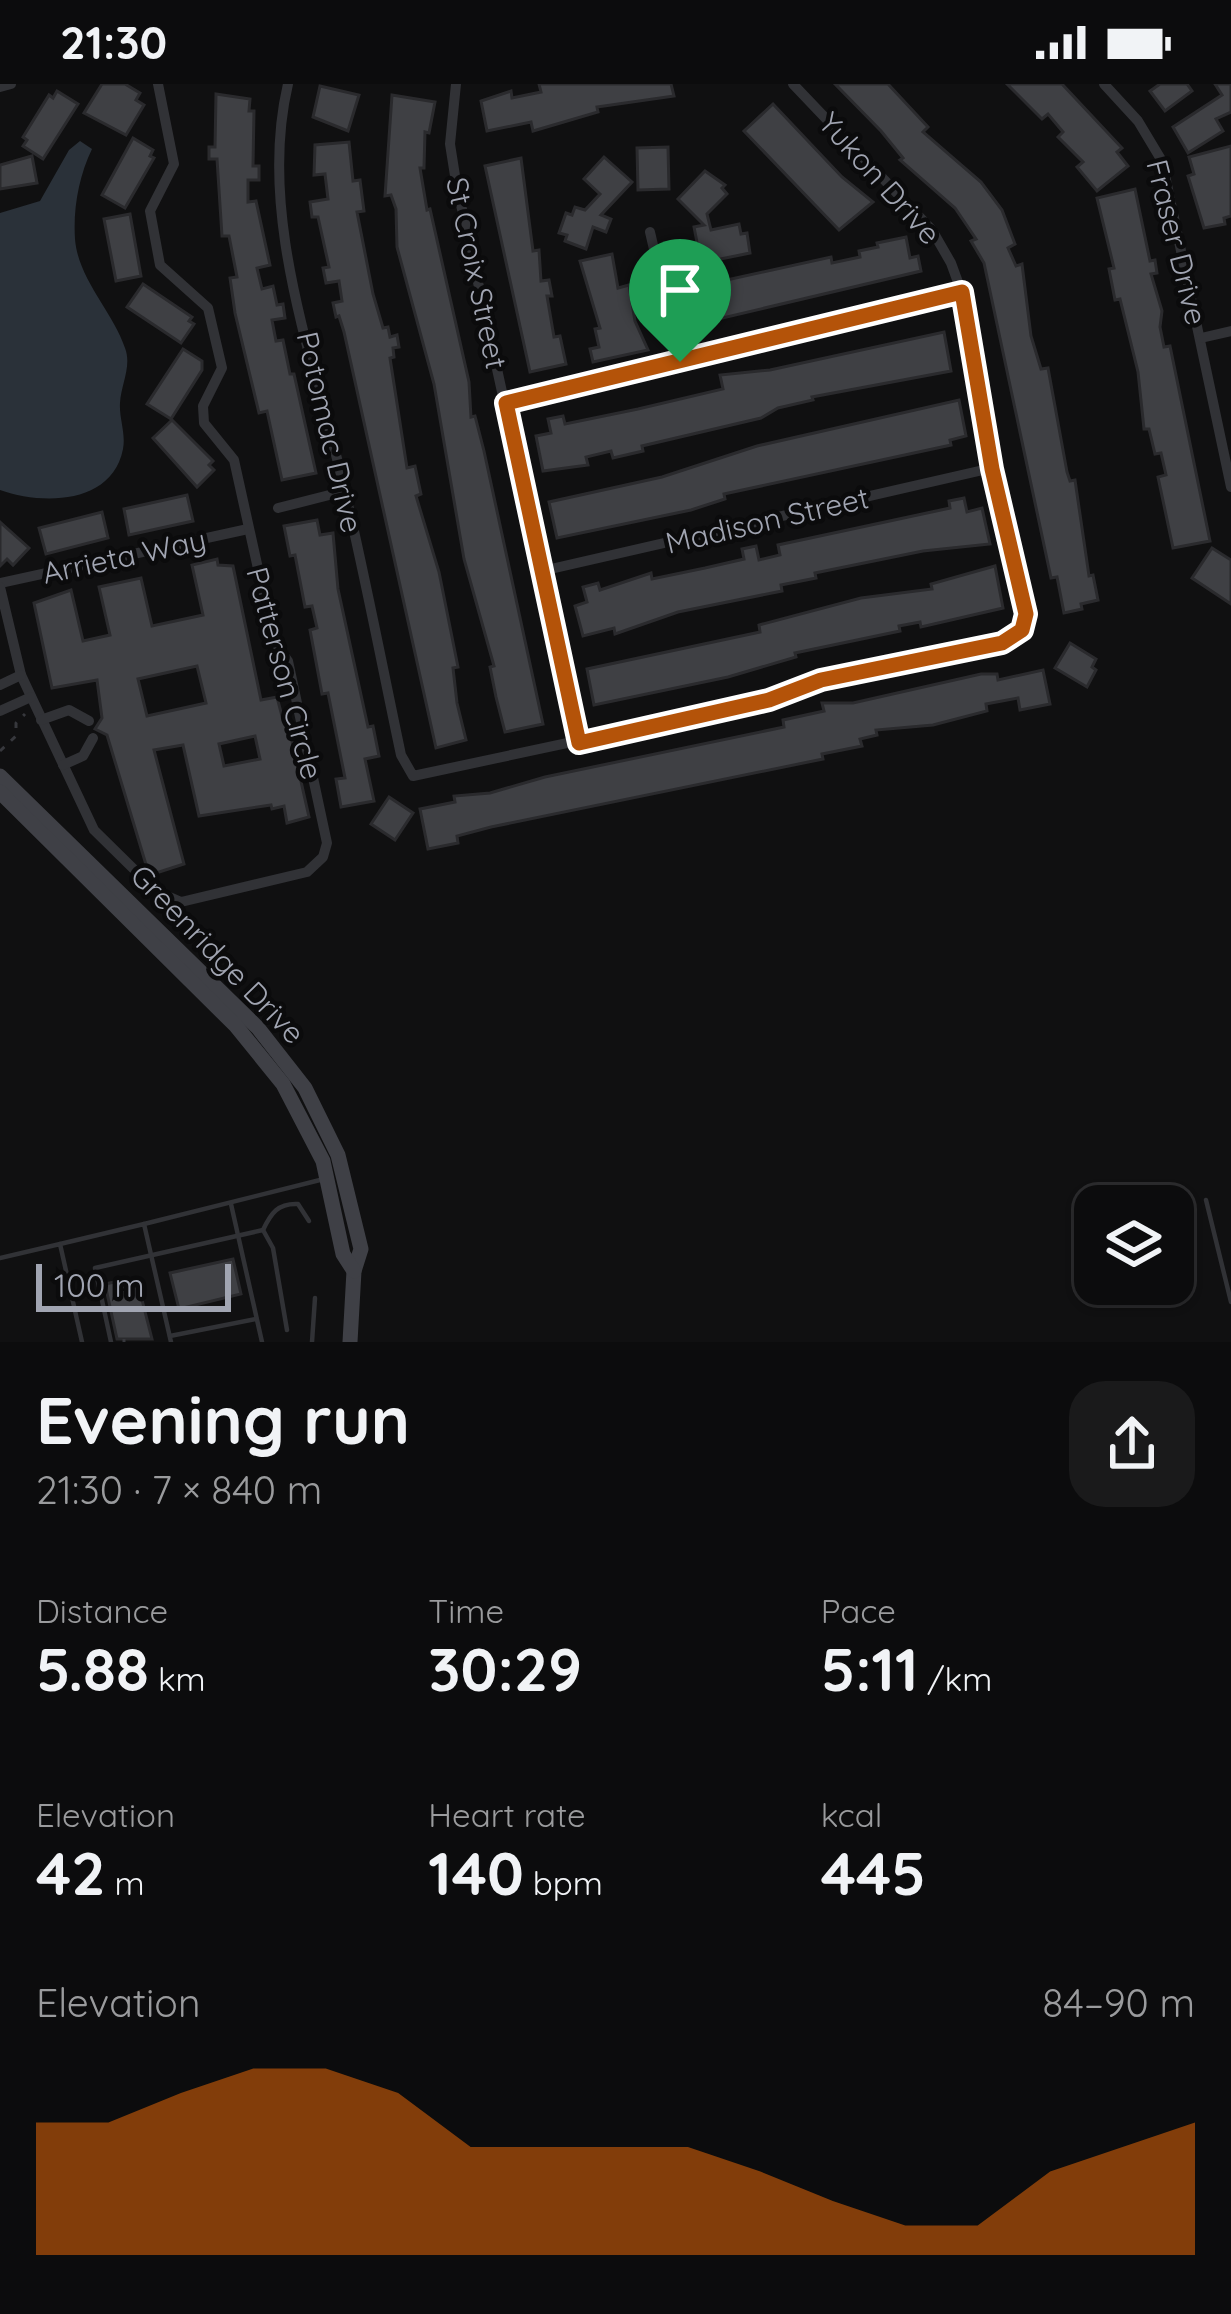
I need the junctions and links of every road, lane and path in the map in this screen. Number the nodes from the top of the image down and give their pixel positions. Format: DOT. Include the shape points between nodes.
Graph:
graph roads {
  1 [pos="11,84"];
  2 [pos="158,84"];
  3 [pos="288,84"];
  4 [pos="456,84"];
  5 [pos="794,84"];
  6 [pos="1104,84"];
  7 [pos="0,87"];
  8 [pos="650,232"];
  9 [pos="962,292"];
  10 [pos="1231,332"];
  11 [pos="1201,338"];
  12 [pos="680,362"];
  13 [pos="506,403"];
  14 [pos="992,469"];
  15 [pos="1231,487"];
  16 [pos="345,491"];
  17 [pos="278,508"];
  18 [pos="248,529"];
  19 [pos="542,571"];
  20 [pos="0,585"];
  21 [pos="21,676"];
  22 [pos="0,685"];
  23 [pos="31,697"];
  24 [pos="0,711"];
  25 [pos="25,714"];
  26 [pos="41,720"];
  27 [pos="89,721"];
  28 [pos="93,738"];
  29 [pos="579,743"];
  30 [pos="0,752"];
  31 [pos="64,765"];
  32 [pos="0,776"];
  33 [pos="0,792"];
  34 [pos="336,1175"];
  35 [pos="1206,1200"];
  36 [pos="230,1204"];
  37 [pos="309,1221"];
  38 [pos="144,1223"];
  39 [pos="263,1230"];
  40 [pos="237,1234"];
  41 [pos="60,1244"];
  42 [pos="150,1254"];
  43 [pos="0,1258"];
  44 [pos="315,1298"];
  45 [pos="1231,1302"];
  46 [pos="256,1319"];
  47 [pos="286,1330"];
  48 [pos="170,1339"];
  49 [pos="82,1342"];
  50 [pos="111,1342"];
  51 [pos="262,1342"];
  52 [pos="312,1342"];
  53 [pos="350,1342"];
  1 -- 7 [label="street"];
  2 -- 18 [label="street, Patterson Circle" via="174,164 150,211 160,266 208,308 222,368 203,406 204,422 234,460"];
  3 -- 16 [label="street, Potomac Drive" via="278,128 280,195"];
  4 -- 13 [label="street, St Croix Street" via="450,144"];
  5 -- 9 [label="street, Yukon Drive" via="932,230"];
  6 -- 11 [label="street, Fraser Drive" via="1162,161"];
  8 -- 12 [label="street"];
  9 -- 12 [label="street"];
  9 -- 14 [label="street, Yukon Drive"];
  10 -- 11 [label="street"];
  11 -- 15 [label="street, Fraser Drive"];
  12 -- 13 [label="street"];
  13 -- 19 [label="street, St Croix Street"];
  14 -- 19 [label="street, Madison Street"];
  14 -- 29 [label="street, Yukon Drive" via="1026,614 1022,630 1002,643"];
  16 -- 17 [label="street"];
  16 -- 29 [label="street, Potomac Drive" via="401,755 413,776"];
  18 -- 20 [label="street, Arrieta Way"];
  18 -- 31 [label="street, Patterson Circle" via="274,641 288,662 327,843 315,866 172,901 94,830"];
  19 -- 29 [label="street, St Croix Street"];
  20 -- 21 [label="street, Patterson Circle"];
  21 -- 22 [label="street"];
  21 -- 23 [label="street, Patterson Circle"];
  23 -- 24 [label="street"];
  23 -- 26 [label="street, Patterson Circle"];
  25 -- 30 [label="path"];
  26 -- 27 [label="street" via="69,710"];
  26 -- 31 [label="street, Patterson Circle"];
  28 -- 31 [label="street" via="83,756"];
  32 -- 34 [label="street, Greenridge Drive" via="280,1052 319,1113"];
  33 -- 34 [label="street, Greenridge Drive" via="255,1047"];
  34 -- 36 [label="lane"];
  34 -- 53 [label="street, Greenridge Drive" via="361,1250"];
  35 -- 45 [label="lane"];
  36 -- 38 [label="lane"];
  36 -- 40 [label="lane"];
  37 -- 39 [label="lane" via="288,1203"];
  38 -- 41 [label="lane"];
  38 -- 42 [label="lane"];
  39 -- 40 [label="lane"];
  39 -- 47 [label="lane"];
  40 -- 42 [label="lane"];
  40 -- 46 [label="lane"];
  41 -- 43 [label="lane"];
  41 -- 49 [label="lane"];
  42 -- 48 [label="lane"];
  42 -- 50 [label="lane" via="95,1268"];
  44 -- 52 [label="lane"];
  46 -- 48 [label="lane"];
  46 -- 51 [label="lane"];
}
